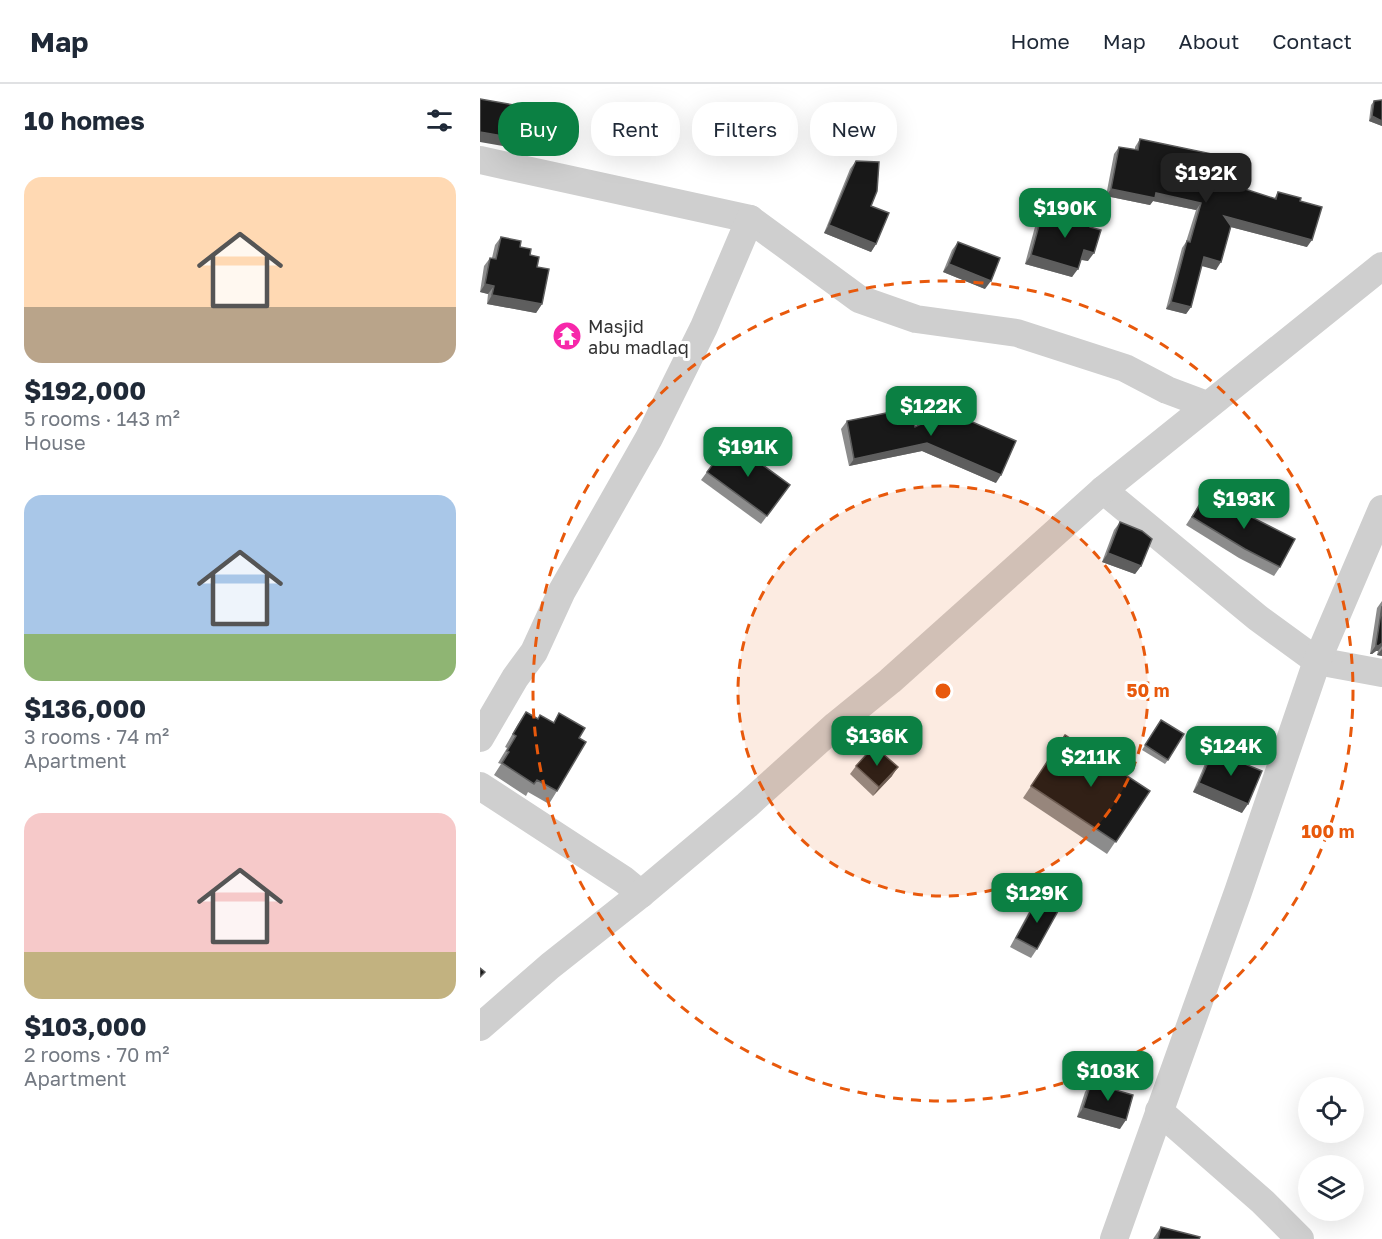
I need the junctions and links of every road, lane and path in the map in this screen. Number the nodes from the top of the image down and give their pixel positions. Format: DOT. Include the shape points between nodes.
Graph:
graph roads {
  1 [pos="480,160"];
  2 [pos="750,219"];
  3 [pos="1382,266"];
  4 [pos="1207,405"];
  5 [pos="1103,489"];
  6 [pos="1382,509"];
  7 [pos="1317,661"];
  8 [pos="1382,673"];
  9 [pos="480,738"];
  10 [pos="480,786"];
  11 [pos="641,894"];
  12 [pos="480,1027"];
  13 [pos="1159,1111"];
  14 [pos="1114,1239"];
  15 [pos="1300,1239"];
  1 -- 2 [label="street"];
  2 -- 4 [label="street" via="859,299 916,320 1017,333 1125,368"];
  2 -- 9 [label="street" via="704,327 648,438 562,591 534,652"];
  3 -- 4 [label="street"];
  4 -- 5 [label="street"];
  5 -- 7 [label="street" via="1258,618"];
  5 -- 11 [label="street" via="890,681"];
  6 -- 7 [label="street"];
  7 -- 8 [label="street"];
  7 -- 13 [label="street"];
  10 -- 11 [label="street"];
  11 -- 12 [label="street"];
  13 -- 14 [label="street"];
  13 -- 15 [label="street"];
}
